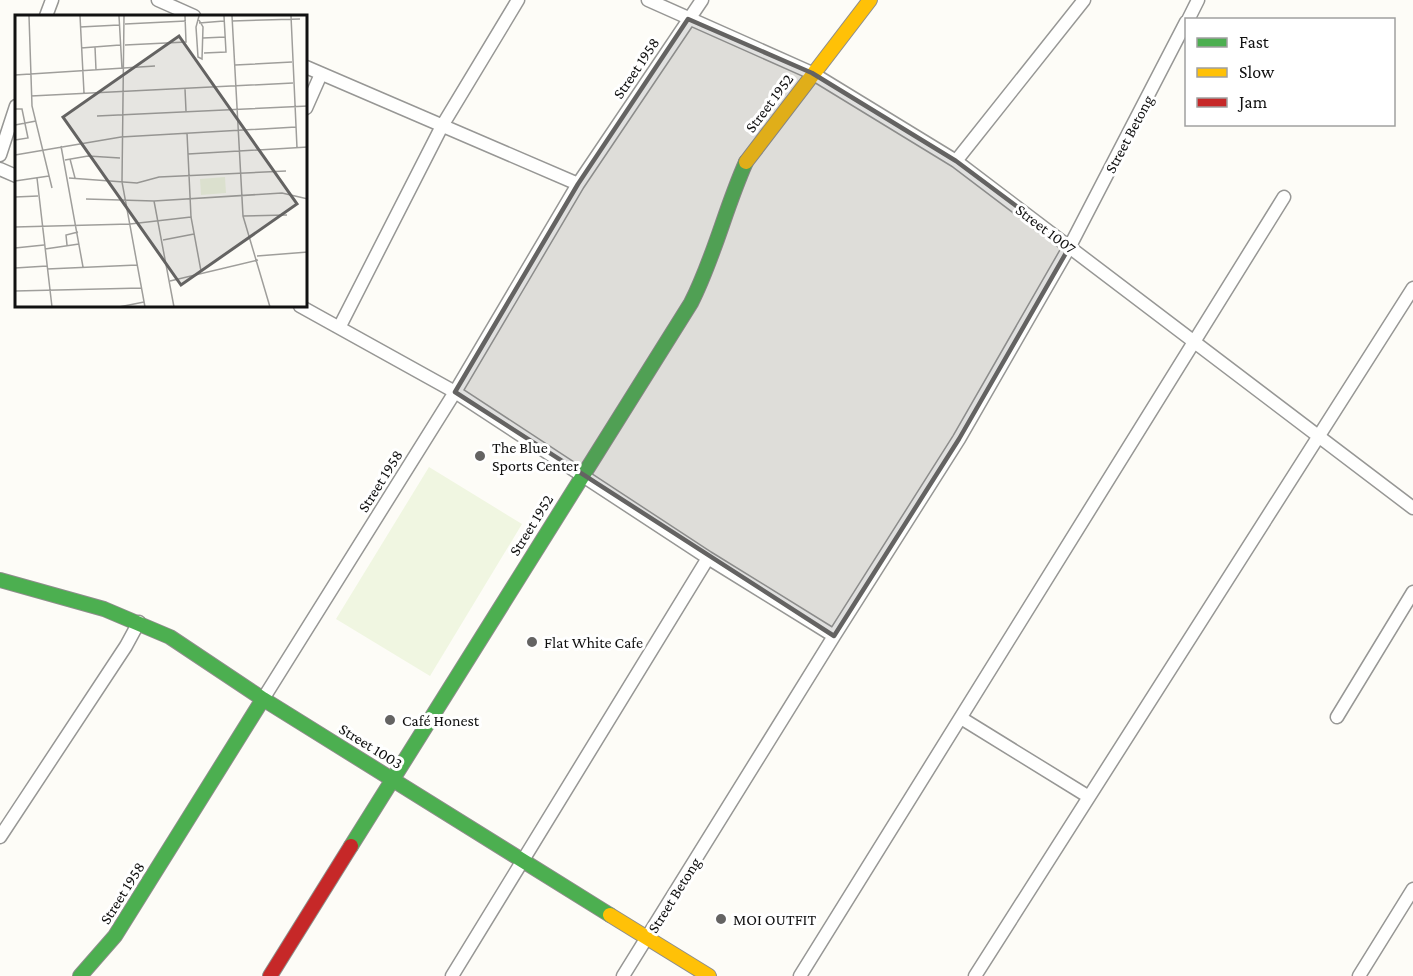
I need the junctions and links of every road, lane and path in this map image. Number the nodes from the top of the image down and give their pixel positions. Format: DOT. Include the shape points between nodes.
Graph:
graph roads {
  1 [pos="52,0"];
  2 [pos="158,0"];
  3 [pos="518,0"];
  4 [pos="648,0"];
  5 [pos="702,0"];
  6 [pos="870,0"];
  7 [pos="1084,0"];
  8 [pos="1198,0"];
  9 [pos="46,15"];
  10 [pos="192,15"];
  11 [pos="1189,18"];
  12 [pos="688,19"];
  13 [pos="1185,25"];
  14 [pos="308,68"];
  15 [pos="812,73"];
  16 [pos="321,74"];
  17 [pos="308,103"];
  18 [pos="15,109"];
  19 [pos="442,126"];
  20 [pos="0,155"];
  21 [pos="956,161"];
  22 [pos="0,169"];
  23 [pos="15,176"];
  24 [pos="578,184"];
  25 [pos="1284,197"];
  26 [pos="1070,246"];
  27 [pos="1413,288"];
  28 [pos="304,308"];
  29 [pos="340,326"];
  30 [pos="1194,344"];
  31 [pos="455,392"];
  32 [pos="1318,437"];
  33 [pos="582,475"];
  34 [pos="1413,508"];
  35 [pos="708,558"];
  36 [pos="0,579"];
  37 [pos="1413,592"];
  38 [pos="139,622"];
  39 [pos="834,636"];
  40 [pos="263,699"];
  41 [pos="1336,717"];
  42 [pos="961,718"];
  43 [pos="392,779"];
  44 [pos="1089,797"];
  45 [pos="0,837"];
  46 [pos="523,860"];
  47 [pos="1413,889"];
  48 [pos="648,938"];
  49 [pos="80,976"];
  50 [pos="270,976"];
  51 [pos="452,976"];
  52 [pos="623,976"];
  53 [pos="709,976"];
  54 [pos="801,976"];
  55 [pos="975,976"];
  56 [pos="1359,976"];
  1 -- 9 [label="street"];
  2 -- 10 [label="street"];
  3 -- 19 [label="street"];
  4 -- 12 [label="street, Street 1007"];
  5 -- 12 [label="street, Street 1958"];
  6 -- 15 [label="street, Street 1952"];
  7 -- 21 [label="street"];
  8 -- 11 [label="street, Street Betong"];
  12 -- 15 [label="street, Street 1007"];
  12 -- 24 [label="street, Street 1958"];
  13 -- 26 [label="street, Street Betong"];
  14 -- 16 [label="street"];
  15 -- 21 [label="street, Street 1007"];
  15 -- 33 [label="street, Street 1952" via="748,157 728,203 708,269 695,294"];
  16 -- 17 [label="street"];
  16 -- 19 [label="street"];
  18 -- 20 [label="street"];
  19 -- 24 [label="street"];
  19 -- 29 [label="street"];
  21 -- 26 [label="street, Street 1007"];
  22 -- 23 [label="street"];
  24 -- 31 [label="street, Street 1958"];
  25 -- 30 [label="street"];
  26 -- 30 [label="street, Street 1007"];
  26 -- 39 [label="street, Street Betong" via="959,439"];
  27 -- 32 [label="street"];
  28 -- 29 [label="street"];
  29 -- 31 [label="street"];
  30 -- 32 [label="street, Street 1007"];
  30 -- 42 [label="street"];
  31 -- 33 [label="street"];
  31 -- 40 [label="street, Street 1958"];
  32 -- 34 [label="street, Street 1007"];
  32 -- 44 [label="street"];
  33 -- 35 [label="street"];
  33 -- 43 [label="street, Street 1952"];
  35 -- 39 [label="street"];
  35 -- 46 [label="street"];
  36 -- 38 [label="street, Street 1003"];
  37 -- 41 [label="street"];
  38 -- 40 [label="street, Street 1003" via="199,655"];
  38 -- 45 [label="street"];
  39 -- 48 [label="street, Street Betong"];
  40 -- 43 [label="street, Street 1003"];
  40 -- 49 [label="street, Street 1958" via="115,936"];
  42 -- 44 [label="street"];
  42 -- 54 [label="street"];
  43 -- 46 [label="street, Street 1003"];
  43 -- 50 [label="street, Street 1952"];
  44 -- 55 [label="street"];
  46 -- 48 [label="street, Street 1003"];
  46 -- 51 [label="street"];
  47 -- 56 [label="street"];
  48 -- 52 [label="street, Street Betong"];
  48 -- 53 [label="street, Street 1003"];
}
